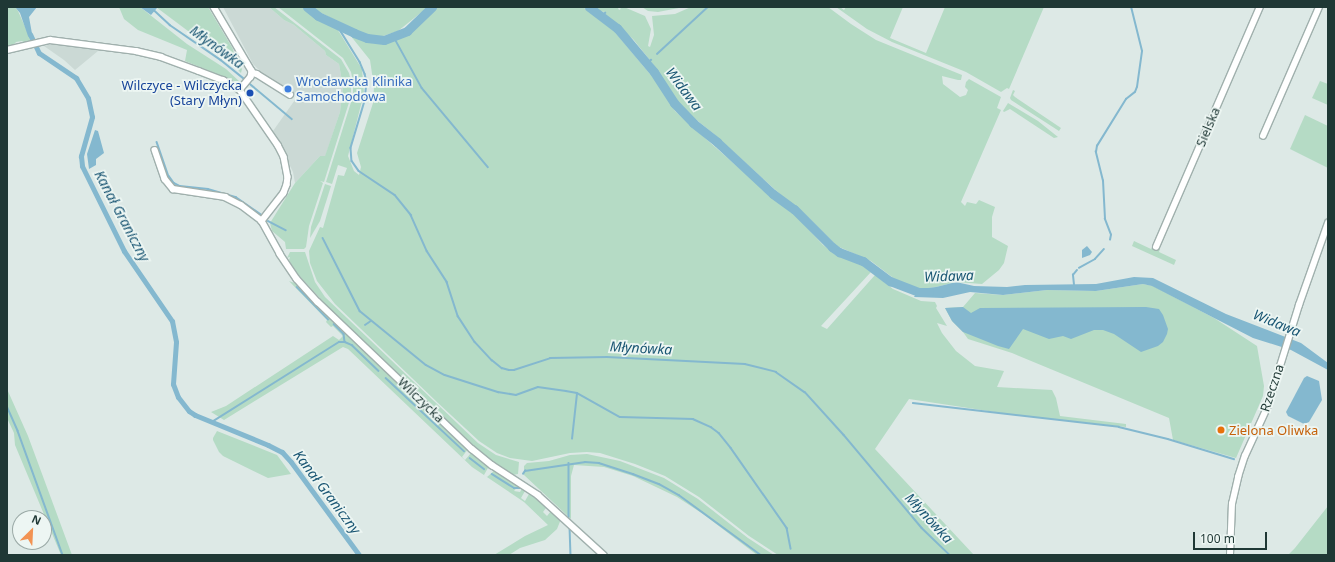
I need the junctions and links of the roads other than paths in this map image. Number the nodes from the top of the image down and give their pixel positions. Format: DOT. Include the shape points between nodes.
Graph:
graph roads {
  1 [pos="214,7"];
  2 [pos="1260,7"];
  3 [pos="1319,7"];
  4 [pos="7,50"];
  5 [pos="252,75"];
  6 [pos="242,88"];
  7 [pos="290,95"];
  8 [pos="1263,136"];
  9 [pos="155,150"];
  10 [pos="262,221"];
  11 [pos="1328,223"];
  12 [pos="1156,247"];
  13 [pos="604,555"];
  14 [pos="1230,555"];
  1 -- 5 [label="street" via="246,59"];
  2 -- 12 [label="street, Sielska"];
  3 -- 8 [label="street"];
  4 -- 6 [label="street" via="38,42 60,41 148,54"];
  5 -- 6 [label="street"];
  5 -- 7 [label="street" via="257,74"];
  6 -- 10 [label="street" via="278,144 287,167 288,177 284,193"];
  9 -- 10 [label="street, Wilczycka" via="165,179 173,189 225,197 242,205"];
  10 -- 13 [label="street, Wilczycka" via="292,273 323,307 472,449 538,495"];
  11 -- 14 [label="street, Rzeczna" via="1267,408 1238,477 1232,504"];
}
